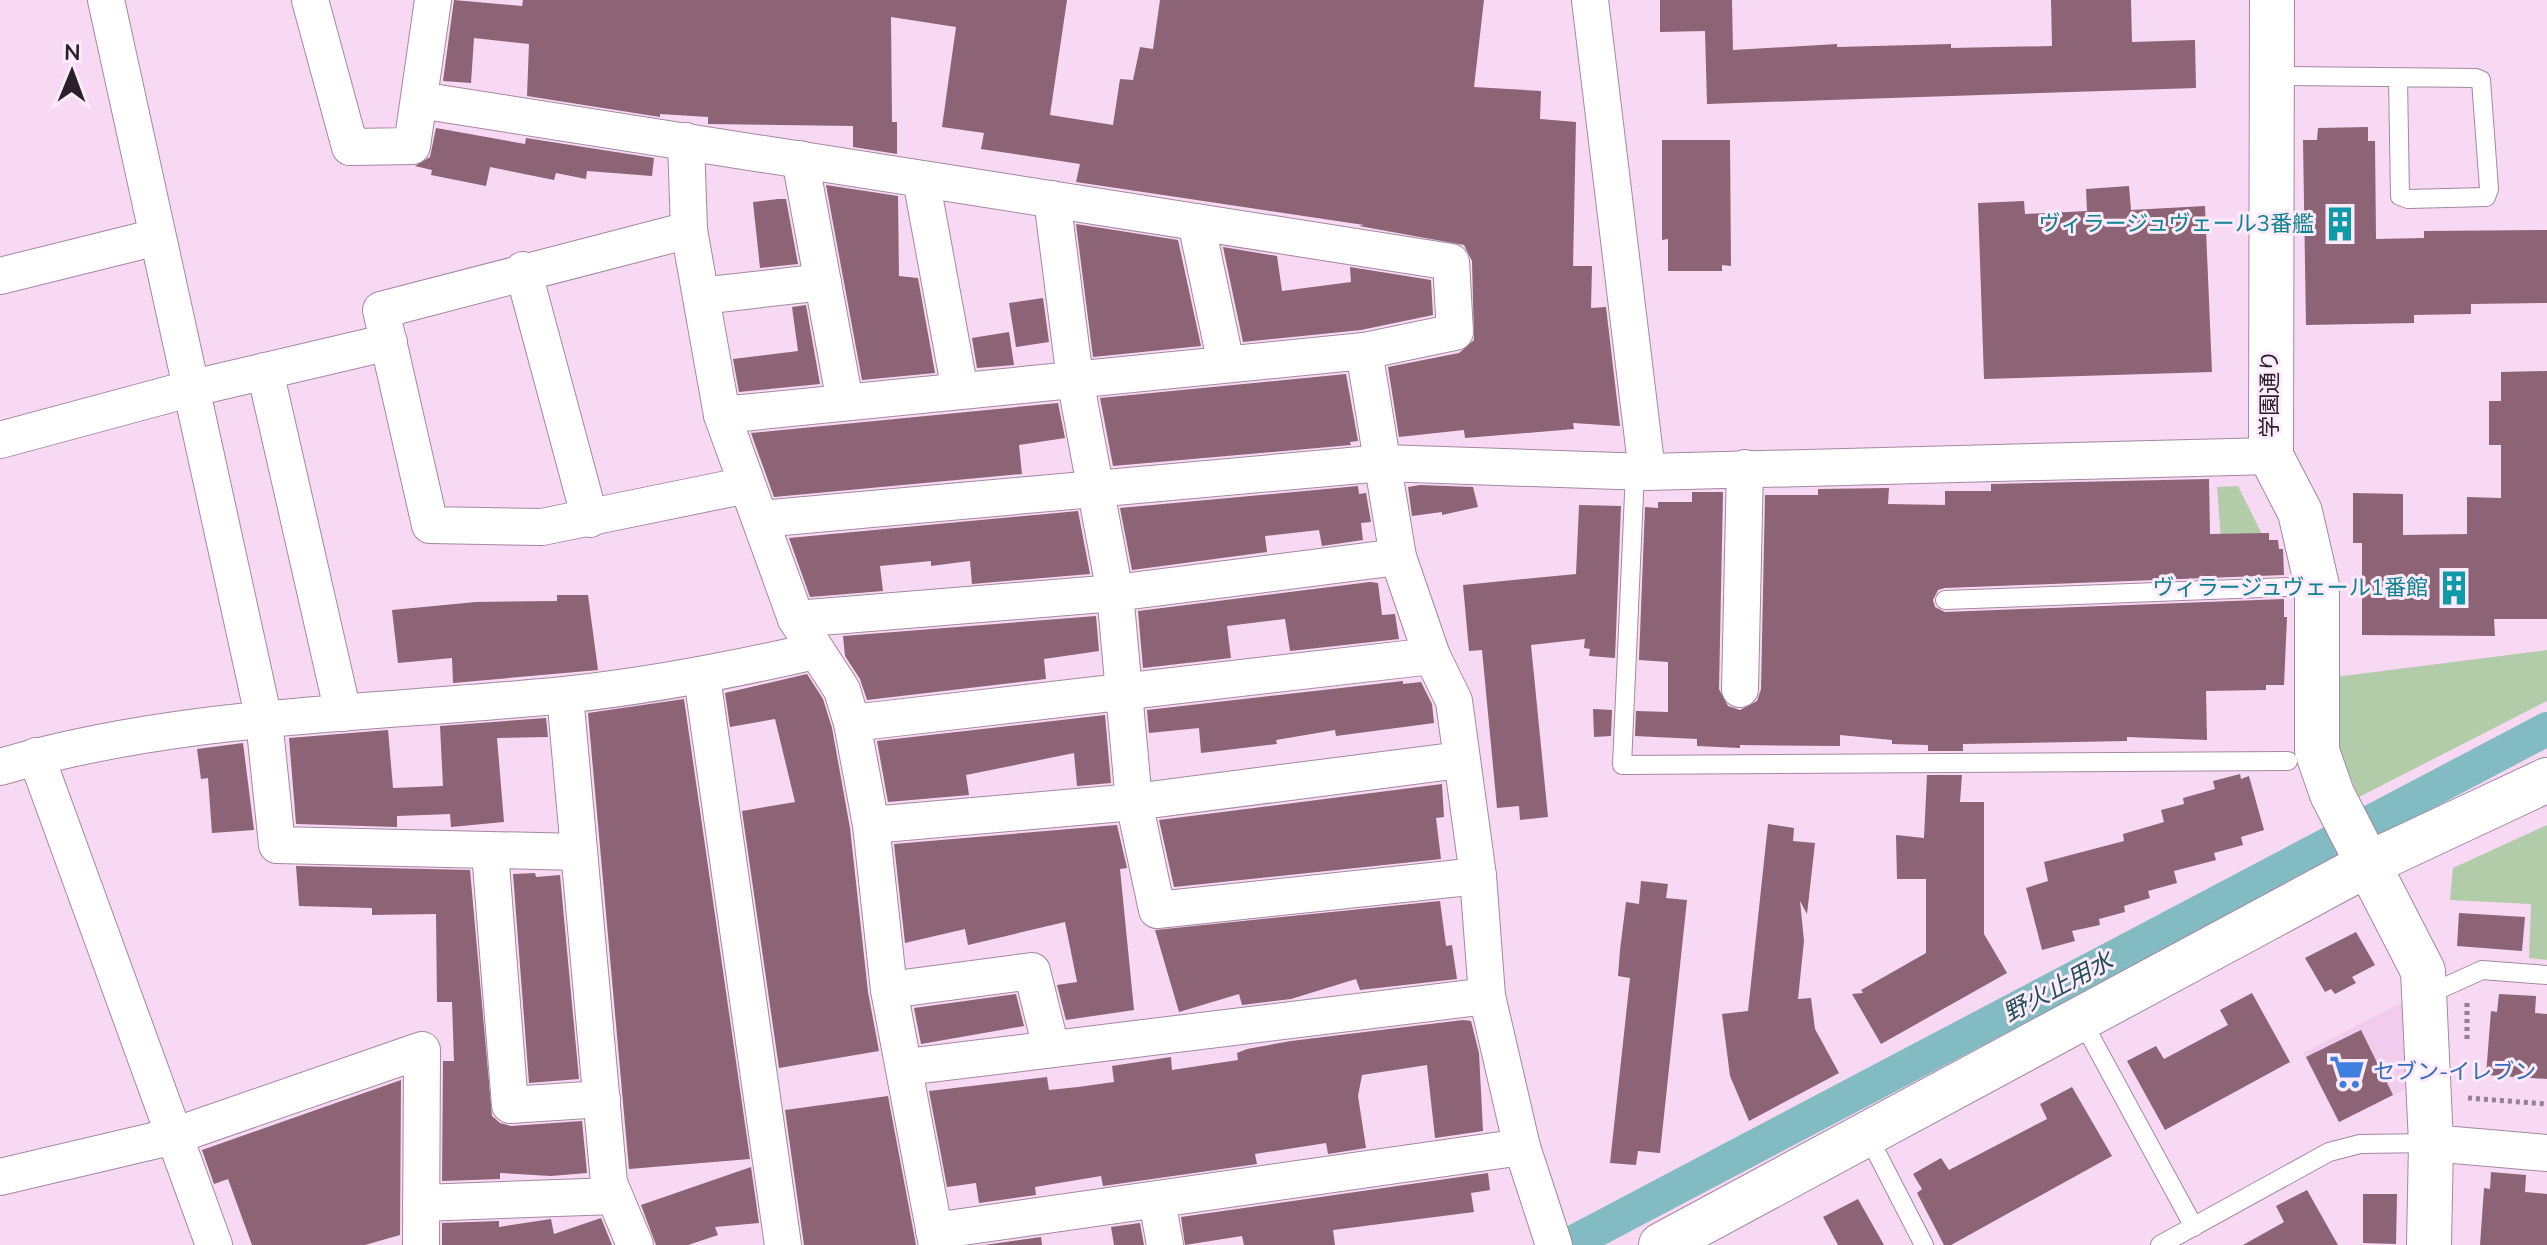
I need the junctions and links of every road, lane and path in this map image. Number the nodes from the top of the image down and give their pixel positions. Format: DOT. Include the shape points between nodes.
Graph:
graph roads {
  1 [pos="106,0"];
  2 [pos="310,0"];
  3 [pos="433,0"];
  4 [pos="1590,0"];
  5 [pos="2272,0"];
  6 [pos="2274,76"];
  7 [pos="2398,78"];
  8 [pos="419,100"];
  9 [pos="686,141"];
  10 [pos="800,159"];
  11 [pos="921,179"];
  12 [pos="1052,199"];
  13 [pos="1196,222"];
  14 [pos="689,230"];
  15 [pos="157,237"];
  16 [pos="523,270"];
  17 [pos="0,276"];
  18 [pos="823,282"];
  19 [pos="701,296"];
  20 [pos="389,342"];
  21 [pos="1364,351"];
  22 [pos="1226,364"];
  23 [pos="265,371"];
  24 [pos="1075,379"];
  25 [pos="189,389"];
  26 [pos="960,391"];
  27 [pos="845,402"];
  28 [pos="722,415"];
  29 [pos="0,440"];
  30 [pos="2271,456"];
  31 [pos="1383,463"];
  32 [pos="1745,468"];
  33 [pos="1641,472"];
  34 [pos="747,485"];
  35 [pos="1097,487"];
  36 [pos="590,519"];
  37 [pos="760,519"];
  38 [pos="1398,557"];
  39 [pos="2317,586"];
  40 [pos="1115,593"];
  41 [pos="1945,600"];
  42 [pos="796,619"];
  43 [pos="815,651"];
  44 [pos="1432,656"];
  45 [pos="702,677"];
  46 [pos="1740,689"];
  47 [pos="1127,694"];
  48 [pos="565,695"];
  49 [pos="343,713"];
  50 [pos="264,720"];
  51 [pos="852,723"];
  52 [pos="36,756"];
  53 [pos="1460,760"];
  54 [pos="2288,761"];
  55 [pos="0,767"];
  56 [pos="2547,780"];
  57 [pos="1134,802"];
  58 [pos="871,825"];
  59 [pos="490,852"];
  60 [pos="579,852"];
  61 [pos="2365,853"];
  62 [pos="1478,876"];
  63 [pos="2547,975"];
  64 [pos="889,990"];
  65 [pos="2427,995"];
  66 [pos="1487,996"];
  67 [pos="2081,1019"];
  68 [pos="1051,1048"];
  69 [pos="906,1067"];
  70 [pos="2468,1098"];
  71 [pos="602,1099"];
  72 [pos="2547,1104"];
  73 [pos="1867,1134"];
  74 [pos="174,1136"];
  75 [pos="2431,1143"];
  76 [pos="1522,1147"];
  77 [pos="2547,1153"];
  78 [pos="0,1177"];
  79 [pos="614,1196"];
  80 [pos="1157,1200"];
  81 [pos="421,1203"];
  82 [pos="2194,1227"];
  83 [pos="936,1238"];
  84 [pos="1553,1241"];
  85 [pos="214,1245"];
  86 [pos="421,1245"];
  87 [pos="635,1245"];
  88 [pos="783,1245"];
  89 [pos="1165,1245"];
  90 [pos="1661,1245"];
  91 [pos="1924,1245"];
  92 [pos="2160,1245"];
  93 [pos="2429,1245"];
  1 -- 15 [label="street"];
  2 -- 8 [label="street" via="350,147 412,146"];
  3 -- 8 [label="street"];
  4 -- 33 [label="street"];
  5 -- 6 [label="street, 学園通り"];
  6 -- 7 [label="lane"];
  6 -- 30 [label="street, 学園通り"];
  7 -- 7 [label="lane" via="2481,80 2486,197 2400,196"];
  8 -- 9 [label="street"];
  9 -- 10 [label="street"];
  9 -- 14 [label="street"];
  10 -- 11 [label="street"];
  10 -- 18 [label="street"];
  11 -- 12 [label="street"];
  11 -- 26 [label="street"];
  12 -- 13 [label="street"];
  12 -- 24 [label="street"];
  13 -- 21 [label="street" via="1451,262 1455,332"];
  13 -- 22 [label="street"];
  14 -- 16 [label="street"];
  14 -- 19 [label="street"];
  15 -- 17 [label="street"];
  15 -- 25 [label="street"];
  16 -- 20 [label="street" via="381,310"];
  16 -- 36 [label="street"];
  18 -- 19 [label="street"];
  18 -- 27 [label="street"];
  19 -- 28 [label="street"];
  20 -- 23 [label="street"];
  20 -- 36 [label="street" via="430,525 542,527"];
  21 -- 22 [label="street"];
  21 -- 31 [label="street"];
  22 -- 24 [label="street"];
  23 -- 25 [label="street"];
  23 -- 49 [label="street"];
  24 -- 26 [label="street"];
  24 -- 35 [label="street"];
  25 -- 29 [label="street"];
  25 -- 50 [label="street"];
  26 -- 27 [label="street"];
  27 -- 28 [label="street"];
  28 -- 34 [label="street"];
  30 -- 32 [label="street"];
  30 -- 39 [label="street, 学園通り" via="2300,512"];
  31 -- 33 [label="street"];
  31 -- 35 [label="street"];
  31 -- 38 [label="street"];
  32 -- 33 [label="street"];
  32 -- 46 [label="street"];
  33 -- 54 [label="lane" via="1622,765"];
  34 -- 36 [label="street"];
  34 -- 37 [label="street"];
  35 -- 37 [label="street"];
  35 -- 40 [label="street"];
  37 -- 42 [label="street"];
  38 -- 40 [label="street"];
  38 -- 44 [label="street"];
  39 -- 41 [label="lane"];
  39 -- 61 [label="street, 学園通り" via="2317,751 2332,794"];
  40 -- 42 [label="street"];
  40 -- 47 [label="street"];
  42 -- 43 [label="street"];
  43 -- 45 [label="street"];
  43 -- 51 [label="street" via="842,690"];
  44 -- 47 [label="street"];
  44 -- 53 [label="street" via="1454,701"];
  45 -- 48 [label="street"];
  45 -- 88 [label="street"];
  47 -- 51 [label="street"];
  47 -- 57 [label="street"];
  48 -- 49 [label="street"];
  48 -- 60 [label="street"];
  49 -- 50 [label="street"];
  50 -- 52 [label="street" via="166,730"];
  50 -- 59 [label="street" via="277,845"];
  51 -- 58 [label="street"];
  52 -- 55 [label="street"];
  52 -- 74 [label="street"];
  53 -- 57 [label="street"];
  53 -- 62 [label="street"];
  56 -- 61 [label="street"];
  57 -- 58 [label="street"];
  57 -- 62 [label="street" via="1157,910"];
  58 -- 64 [label="street"];
  59 -- 60 [label="street"];
  59 -- 71 [label="street" via="510,1105"];
  60 -- 71 [label="street"];
  61 -- 65 [label="street, 学園通り" via="2423,971"];
  61 -- 67 [label="street"];
  62 -- 66 [label="street"];
  63 -- 65 [label="lane" via="2482,970"];
  64 -- 68 [label="street" via="1032,971"];
  64 -- 69 [label="street"];
  65 -- 75 [label="street, 学園通り"];
  66 -- 68 [label="street"];
  66 -- 76 [label="street"];
  67 -- 73 [label="street"];
  67 -- 82 [label="lane"];
  68 -- 69 [label="street"];
  69 -- 83 [label="street"];
  70 -- 72 [label="path"];
  71 -- 79 [label="street"];
  73 -- 90 [label="street"];
  73 -- 91 [label="lane"];
  74 -- 78 [label="street"];
  74 -- 81 [label="street" via="422,1050"];
  74 -- 85 [label="street"];
  75 -- 77 [label="street"];
  75 -- 82 [label="lane" via="2360,1144 2329,1152"];
  75 -- 93 [label="street, 学園通り"];
  76 -- 80 [label="street"];
  76 -- 84 [label="street"];
  79 -- 81 [label="street"];
  79 -- 87 [label="street"];
  80 -- 83 [label="street"];
  80 -- 89 [label="street"];
  81 -- 86 [label="street"];
  82 -- 92 [label="lane"];
}
